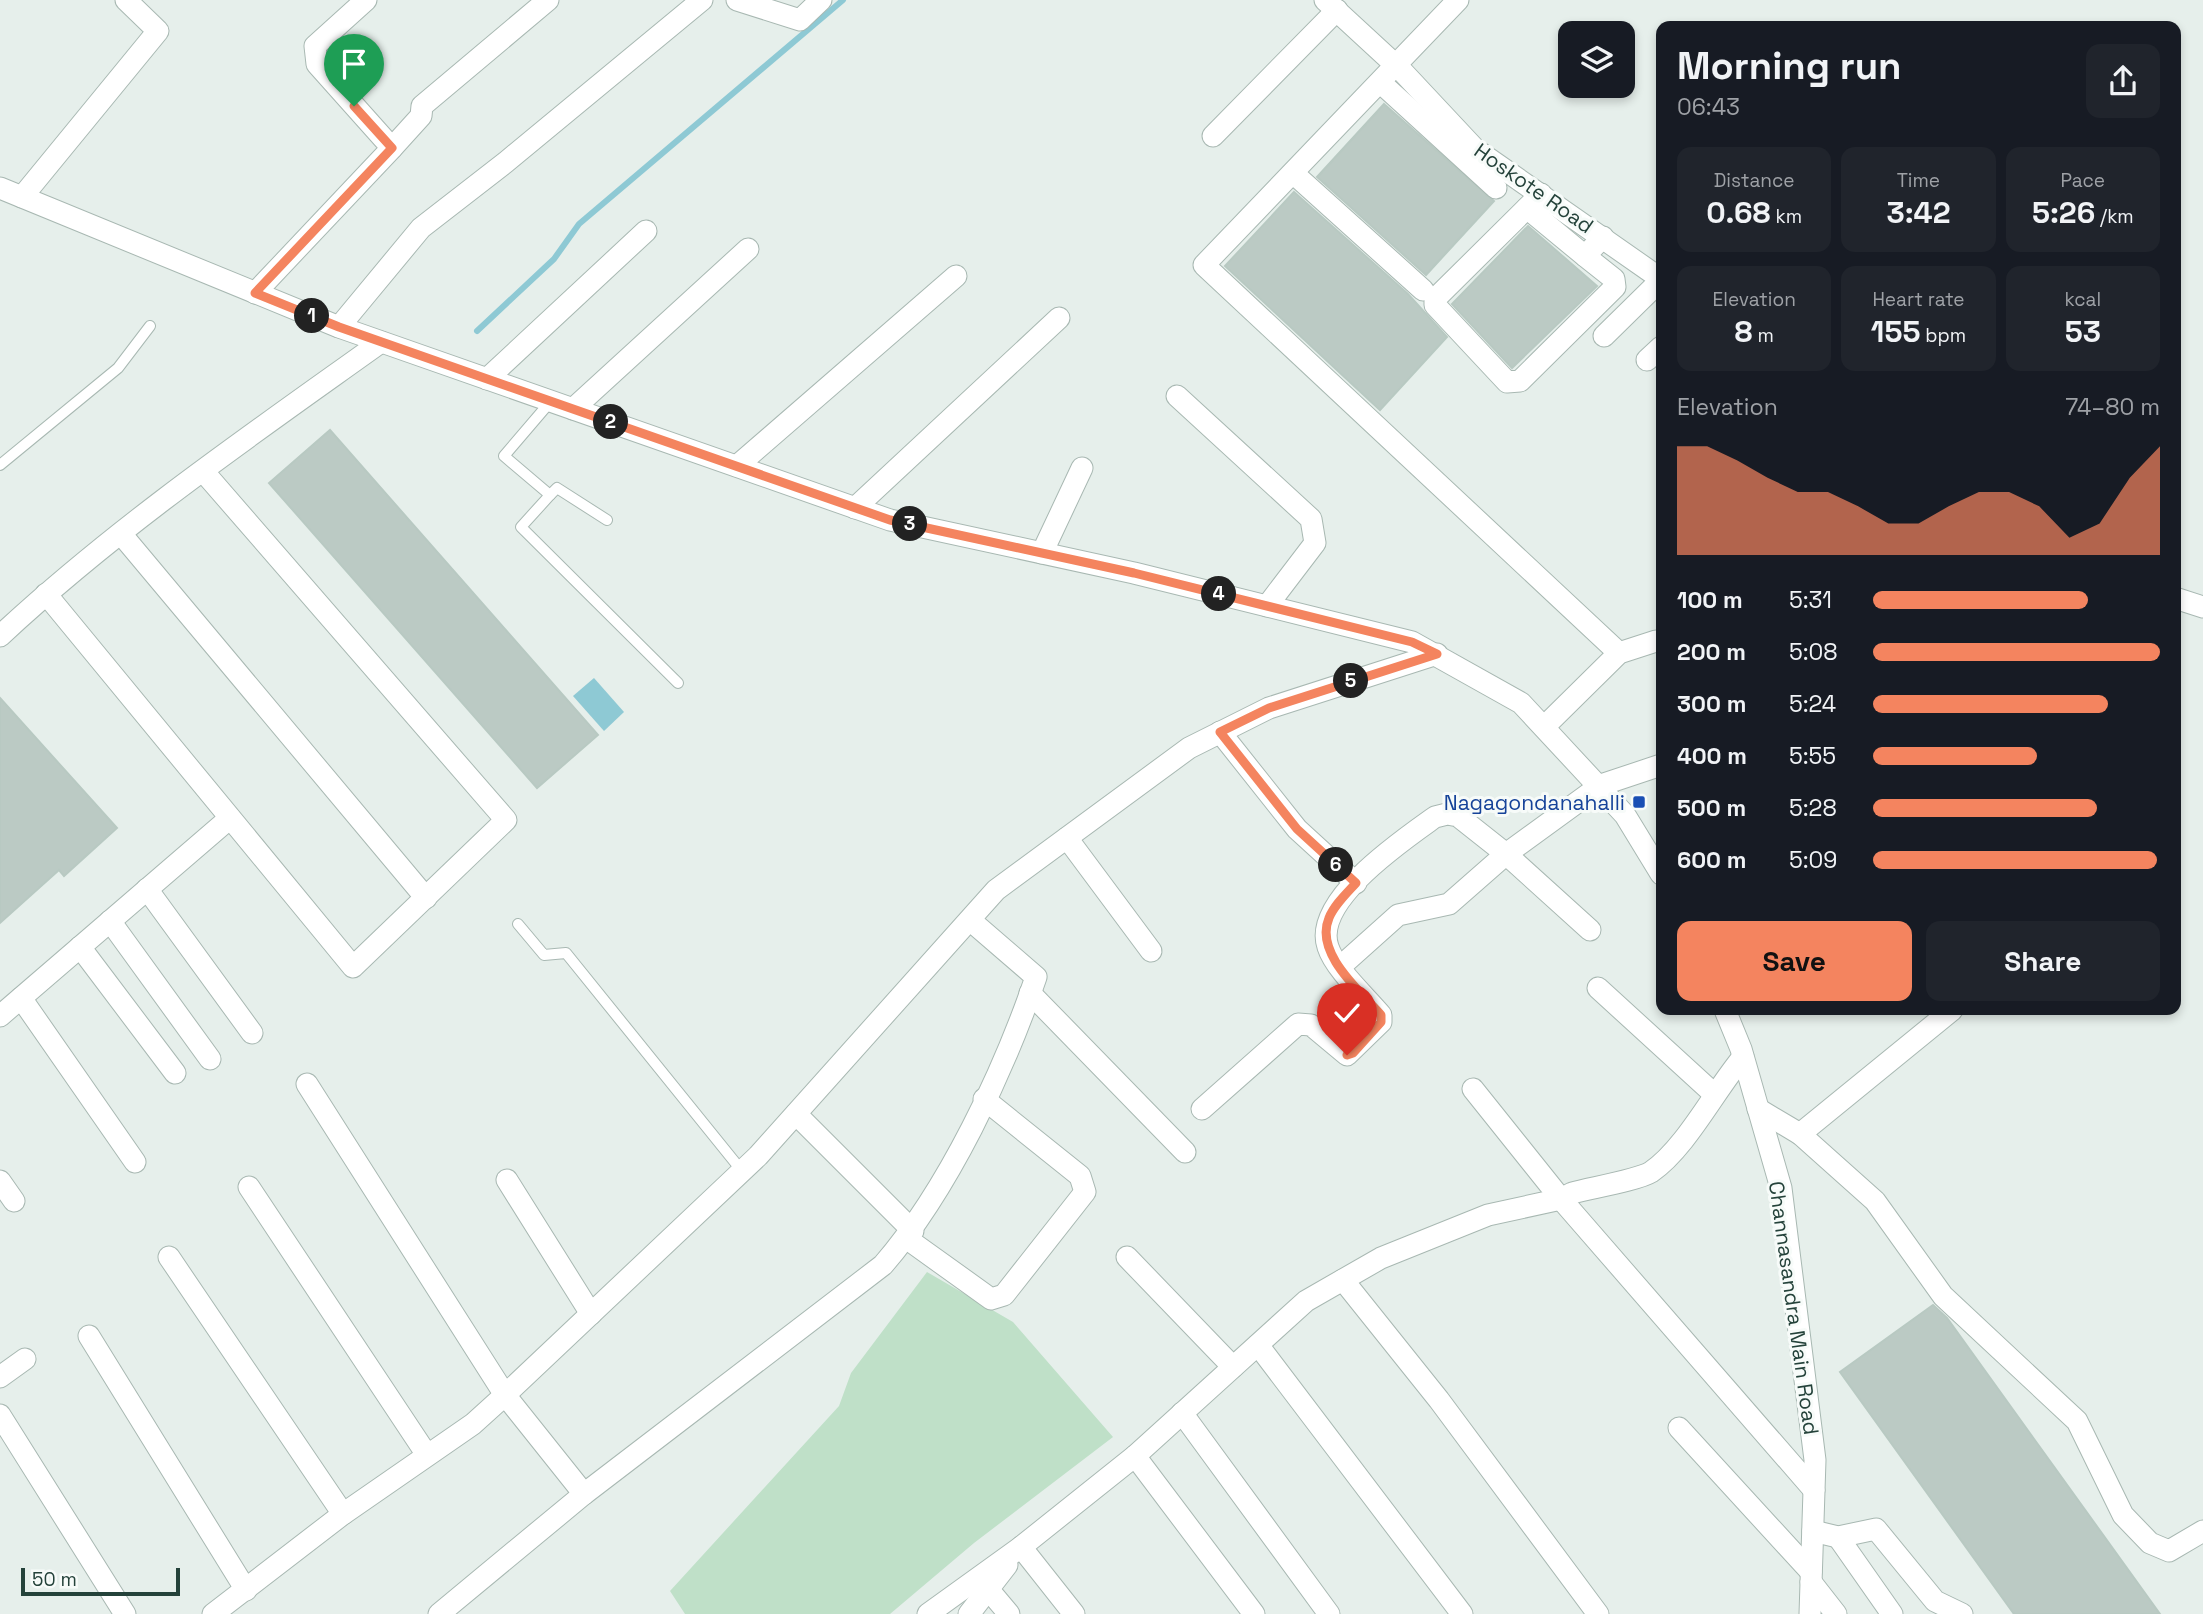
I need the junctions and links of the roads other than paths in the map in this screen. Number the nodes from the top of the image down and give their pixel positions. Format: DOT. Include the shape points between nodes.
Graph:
graph roads {
  1 [pos="366,0"];
  2 [pos="548,0"];
  3 [pos="702,0"];
  4 [pos="737,0"];
  5 [pos="821,0"];
  6 [pos="1458,0"];
  7 [pos="140,5"];
  8 [pos="1331,5"];
  9 [pos="1397,66"];
  10 [pos="1381,83"];
  11 [pos="1213,136"];
  12 [pos="392,148"];
  13 [pos="1293,173"];
  14 [pos="0,188"];
  15 [pos="1496,188"];
  16 [pos="22,197"];
  17 [pos="1534,201"];
  18 [pos="646,231"];
  19 [pos="1603,237"];
  20 [pos="748,249"];
  21 [pos="1586,256"];
  22 [pos="1656,275"];
  23 [pos="956,276"];
  24 [pos="1656,284"];
  25 [pos="1423,290"];
  26 [pos="255,293"];
  27 [pos="1059,318"];
  28 [pos="150,326"];
  29 [pos="339,327"];
  30 [pos="1604,336"];
  31 [pos="381,342"];
  32 [pos="487,379"];
  33 [pos="1177,396"];
  34 [pos="551,401"];
  35 [pos="573,409"];
  36 [pos="0,465"];
  37 [pos="737,466"];
  38 [pos="1082,468"];
  39 [pos="203,471"];
  40 [pos="550,495"];
  41 [pos="855,508"];
  42 [pos="607,520"];
  43 [pos="122,535"];
  44 [pos="1042,553"];
  45 [pos="46,594"];
  46 [pos="1267,606"];
  47 [pos="0,636"];
  48 [pos="1656,641"];
  49 [pos="1619,653"];
  50 [pos="1437,654"];
  51 [pos="678,683"];
  52 [pos="1544,727"];
  53 [pos="1220,732"];
  54 [pos="1656,767"];
  55 [pos="1601,785"];
  56 [pos="230,818"];
  57 [pos="1067,838"];
  58 [pos="1506,853"];
  59 [pos="1656,866"];
  60 [pos="1356,883"];
  61 [pos="147,889"];
  62 [pos="426,898"];
  63 [pos="970,920"];
  64 [pos="110,921"];
  65 [pos="518,924"];
  66 [pos="1590,930"];
  67 [pos="80,947"];
  68 [pos="1152,951"];
  69 [pos="1340,966"];
  70 [pos="1598,988"];
  71 [pos="1030,992"];
  72 [pos="21,998"];
  73 [pos="1727,1015"];
  74 [pos="1946,1015"];
  75 [pos="0,1016"];
  76 [pos="252,1033"];
  77 [pos="1743,1057"];
  78 [pos="210,1059"];
  79 [pos="175,1073"];
  80 [pos="307,1084"];
  81 [pos="1473,1089"];
  82 [pos="1714,1094"];
  83 [pos="984,1099"];
  84 [pos="1758,1108"];
  85 [pos="1202,1109"];
  86 [pos="796,1115"];
  87 [pos="1800,1135"];
  88 [pos="1185,1152"];
  89 [pos="135,1162"];
  90 [pos="742,1171"];
  91 [pos="507,1180"];
  92 [pos="0,1181"];
  93 [pos="249,1187"];
  94 [pos="1561,1199"];
  95 [pos="14,1200"];
  96 [pos="909,1234"];
  97 [pos="169,1257"];
  98 [pos="1126,1257"];
  99 [pos="1343,1280"];
  100 [pos="591,1314"];
  101 [pos="89,1336"];
  102 [pos="1258,1345"];
  103 [pos="25,1359"];
  104 [pos="1233,1367"];
  105 [pos="0,1377"];
  106 [pos="505,1395"];
  107 [pos="1182,1413"];
  108 [pos="0,1415"];
  109 [pos="1679,1428"];
  110 [pos="427,1455"];
  111 [pos="1135,1456"];
  112 [pos="1814,1490"];
  113 [pos="584,1494"];
  114 [pos="343,1514"];
  115 [pos="1813,1531"];
  116 [pos="2203,1533"];
  117 [pos="1838,1537"];
  118 [pos="1021,1547"];
  119 [pos="1811,1577"];
  120 [pos="988,1589"];
  121 [pos="246,1590"];
  122 [pos="125,1614"];
  123 [pos="213,1614"];
  124 [pos="439,1614"];
  125 [pos="928,1614"];
  126 [pos="969,1614"];
  127 [pos="1009,1614"];
  128 [pos="1074,1614"];
  129 [pos="1254,1614"];
  130 [pos="1329,1614"];
  131 [pos="1462,1614"];
  132 [pos="1598,1614"];
  133 [pos="1810,1614"];
  134 [pos="1836,1614"];
  135 [pos="1892,1614"];
  136 [pos="1962,1614"];
  1 -- 12 [label="street" via="315,46 317,64"];
  2 -- 12 [label="street" via="422,106 421,116"];
  3 -- 29 [label="street" via="421,228"];
  4 -- 5 [label="street" via="800,20"];
  6 -- 9 [label="street"];
  7 -- 16 [label="street" via="158,31"];
  8 -- 9 [label="street, Hoskote Road"];
  8 -- 11 [label="street"];
  9 -- 10 [label="street"];
  9 -- 17 [label="street, Hoskote Road" via="1475,149"];
  10 -- 13 [label="street"];
  10 -- 15 [label="street"];
  12 -- 26 [label="street"];
  13 -- 25 [label="street"];
  13 -- 49 [label="street" via="1204,265"];
  14 -- 16 [label="street"];
  16 -- 26 [label="street"];
  17 -- 19 [label="street, Hoskote Road"];
  17 -- 21 [label="street"];
  17 -- 21 [label="street" via="1434,299 1507,382 1520,381 1615,287 1614,279"];
  18 -- 32 [label="street"];
  19 -- 21 [label="street"];
  19 -- 22 [label="street, Hoskote Road"];
  20 -- 35 [label="street"];
  23 -- 37 [label="street"];
  24 -- 30 [label="street"];
  26 -- 29 [label="street"];
  27 -- 41 [label="street"];
  28 -- 36 [label="lane" via="118,368"];
  29 -- 31 [label="street"];
  31 -- 32 [label="street"];
  31 -- 39 [label="street"];
  32 -- 34 [label="street"];
  33 -- 46 [label="street" via="1311,519 1315,543"];
  34 -- 35 [label="street"];
  34 -- 40 [label="lane" via="504,456"];
  35 -- 37 [label="street"];
  37 -- 41 [label="street"];
  38 -- 44 [label="street"];
  39 -- 43 [label="street"];
  39 -- 62 [label="street" via="506,820"];
  40 -- 42 [label="lane" via="556,488"];
  40 -- 51 [label="lane" via="521,527"];
  41 -- 44 [label="street"];
  43 -- 45 [label="street"];
  43 -- 62 [label="street"];
  44 -- 46 [label="street"];
  45 -- 47 [label="street"];
  45 -- 56 [label="street"];
  46 -- 50 [label="street" via="1412,642"];
  48 -- 49 [label="street"];
  49 -- 52 [label="street"];
  50 -- 52 [label="street" via="1521,704"];
  50 -- 53 [label="street" via="1269,708"];
  52 -- 55 [label="street"];
  53 -- 57 [label="street" via="1189,748"];
  53 -- 60 [label="street" via="1297,829"];
  54 -- 55 [label="street"];
  55 -- 58 [label="street"];
  55 -- 59 [label="street"];
  56 -- 61 [label="street"];
  56 -- 62 [label="street" via="353,967"];
  57 -- 63 [label="street" via="996,890"];
  57 -- 68 [label="street"];
  58 -- 60 [label="street" via="1458,816 1447,814 1435,817 1404,840"];
  58 -- 66 [label="street"];
  58 -- 69 [label="street" via="1446,906 1392,918"];
  60 -- 69 [label="street" via="1329,917 1325,934 1328,949"];
  61 -- 64 [label="street"];
  61 -- 76 [label="street"];
  63 -- 71 [label="street" via="1036,977"];
  63 -- 86 [label="street"];
  64 -- 67 [label="street"];
  64 -- 78 [label="street"];
  65 -- 90 [label="lane" via="544,956 566,953"];
  67 -- 72 [label="street"];
  67 -- 79 [label="street"];
  69 -- 85 [label="street" via="1381,1015 1381,1022 1353,1053 1347,1055 1311,1026 1298,1024"];
  70 -- 82 [label="street"];
  71 -- 83 [label="street"];
  71 -- 88 [label="street"];
  72 -- 75 [label="street"];
  72 -- 89 [label="street"];
  73 -- 77 [label="street, Channasandra Main Road"];
  74 -- 87 [label="street"];
  77 -- 82 [label="street"];
  77 -- 84 [label="street, Channasandra Main Road"];
  80 -- 106 [label="street"];
  81 -- 94 [label="street"];
  82 -- 94 [label="street" via="1687,1134 1650,1172"];
  83 -- 96 [label="street"];
  83 -- 96 [label="street" via="1080,1177 1085,1192 1004,1295 991,1299"];
  84 -- 87 [label="street"];
  84 -- 112 [label="street, Channasandra Main Road" via="1781,1188 1815,1460"];
  86 -- 90 [label="street"];
  86 -- 96 [label="street"];
  87 -- 116 [label="street" via="1875,1201 1943,1296 2077,1421 2123,1515 2150,1543 2169,1551"];
  90 -- 100 [label="street"];
  91 -- 100 [label="street"];
  92 -- 95 [label="street"];
  93 -- 110 [label="street"];
  94 -- 99 [label="street" via="1488,1215 1381,1258"];
  94 -- 112 [label="street"];
  96 -- 113 [label="street" via="883,1265"];
  97 -- 114 [label="street"];
  98 -- 104 [label="street"];
  99 -- 102 [label="street" via="1306,1301"];
  99 -- 132 [label="street"];
  100 -- 106 [label="street"];
  101 -- 121 [label="street"];
  102 -- 104 [label="street"];
  102 -- 131 [label="street"];
  103 -- 105 [label="street"];
  104 -- 107 [label="street"];
  106 -- 110 [label="street"];
  106 -- 113 [label="street"];
  107 -- 111 [label="street"];
  107 -- 130 [label="street"];
  108 -- 122 [label="street"];
  109 -- 119 [label="street"];
  110 -- 114 [label="street"];
  111 -- 118 [label="street"];
  111 -- 129 [label="street"];
  112 -- 115 [label="street, Channasandra Main Road"];
  113 -- 124 [label="street"];
  114 -- 121 [label="street"];
  115 -- 117 [label="street"];
  115 -- 119 [label="street, Channasandra Main Road"];
  117 -- 135 [label="street"];
  117 -- 136 [label="street" via="1876,1528 1935,1601"];
  118 -- 120 [label="street"];
  118 -- 125 [label="street"];
  118 -- 128 [label="street"];
  119 -- 133 [label="street, Channasandra Main Road"];
  119 -- 134 [label="street"];
  120 -- 126 [label="street"];
  120 -- 127 [label="street"];
  121 -- 123 [label="street"];
}
